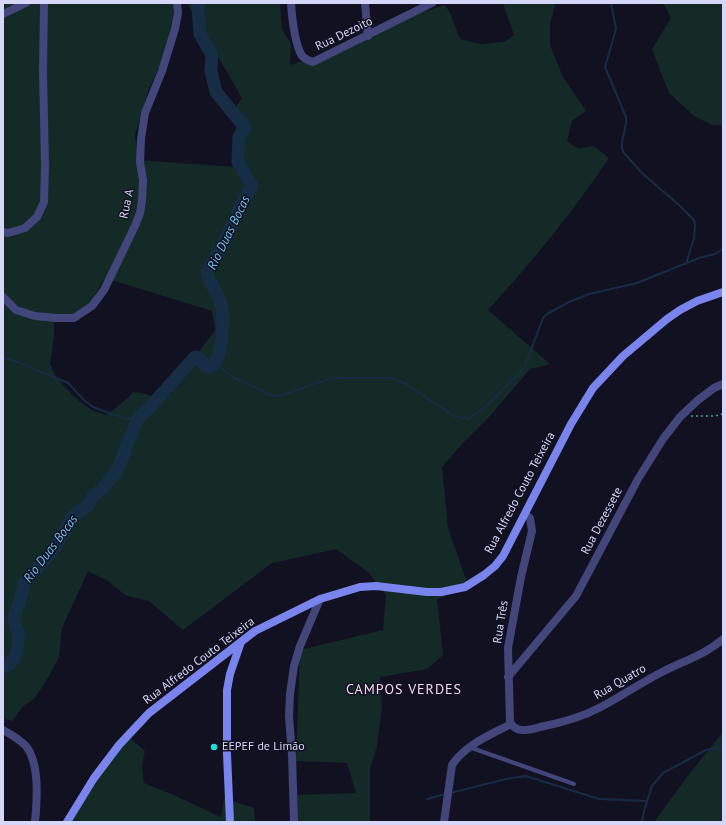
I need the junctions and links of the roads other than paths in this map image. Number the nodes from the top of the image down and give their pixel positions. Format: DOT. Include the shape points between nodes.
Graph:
graph roads {
  1 [pos="26,3"];
  2 [pos="44,3"];
  3 [pos="177,3"];
  4 [pos="291,3"];
  5 [pos="365,3"];
  6 [pos="432,3"];
  7 [pos="3,14"];
  8 [pos="368,36"];
  9 [pos="3,232"];
  10 [pos="723,292"];
  11 [pos="3,297"];
  12 [pos="723,384"];
  13 [pos="526,514"];
  14 [pos="320,599"];
  15 [pos="723,639"];
  16 [pos="241,642"];
  17 [pos="508,677"];
  18 [pos="511,724"];
  19 [pos="3,730"];
  20 [pos="469,747"];
  21 [pos="574,784"];
  22 [pos="35,822"];
  23 [pos="67,822"];
  24 [pos="230,822"];
  25 [pos="294,822"];
  26 [pos="444,822"];
  1 -- 7 [label="street"];
  2 -- 9 [label="street" via="44,202 37,217 25,228"];
  3 -- 11 [label="street, Rua A" via="175,29 145,113 141,139 140,162 143,180 140,213 104,290 92,306 74,318 35,316 16,310"];
  4 -- 8 [label="street, Rua Dezoito" via="300,49 309,61 316,61"];
  5 -- 8 [label="street"];
  6 -- 8 [label="street, Rua Dezoito"];
  10 -- 13 [label="street, Rua Alfredo Couto Teixeira" via="680,310 645,336 593,388 580,408"];
  12 -- 17 [label="street, Rua Dezessete" via="698,400 680,417 663,439 638,479 576,596"];
  13 -- 14 [label="street, Rua Alfredo Couto Teixeira" via="495,566 465,587 434,592 376,586 360,587"];
  13 -- 17 [label="street, Rua Três" via="530,518 532,531 510,634"];
  14 -- 16 [label="street, Rua Alfredo Couto Teixeira" via="255,631"];
  14 -- 25 [label="street" via="300,646 290,694"];
  15 -- 18 [label="street, Rua Quatro" via="599,708 568,721 523,731"];
  16 -- 23 [label="street, Rua Alfredo Couto Teixeira" via="149,713 119,745 94,778"];
  16 -- 24 [label="street" via="227,690"];
  17 -- 18 [label="street, Rua Três"];
  18 -- 20 [label="street"];
  19 -- 22 [label="street" via="26,747 33,760 37,798"];
  20 -- 21 [label="lane"];
  20 -- 26 [label="street" via="452,765"];
}
